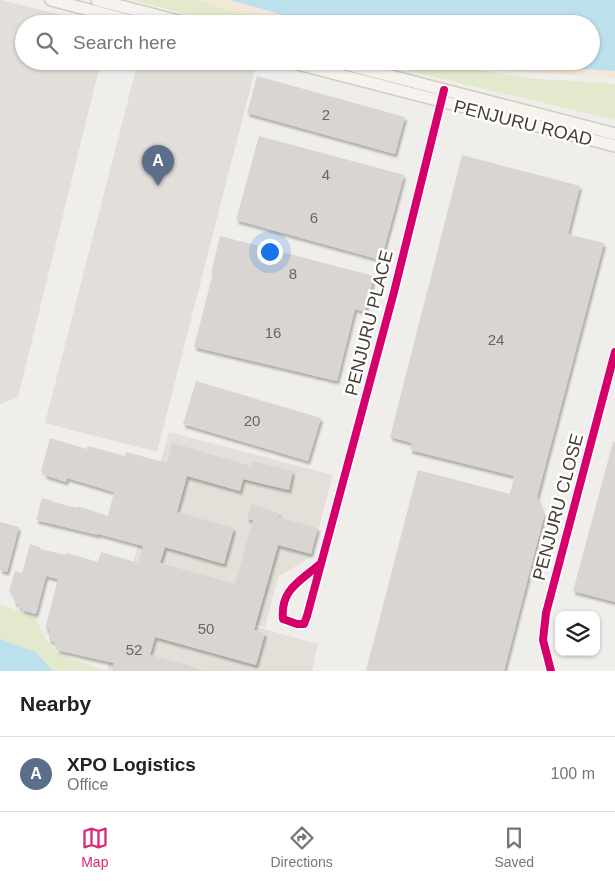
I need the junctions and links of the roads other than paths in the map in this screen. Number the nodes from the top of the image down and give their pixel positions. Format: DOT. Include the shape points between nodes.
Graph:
graph roads {
  1 [pos="51,0"];
  2 [pos="97,0"];
  3 [pos="108,15"];
  4 [pos="155,15"];
  5 [pos="326,70"];
  6 [pos="361,70"];
  7 [pos="442,96"];
  8 [pos="615,134"];
  9 [pos="615,146"];
  10 [pos="615,352"];
  11 [pos="321,563"];
  12 [pos="551,671"];
  1 -- 3 [label="main road"];
  2 -- 4 [label="main road"];
  5 -- 7 [label="main road, PENJURU ROAD"];
  6 -- 7 [label="main road, PENJURU ROAD"];
  7 -- 8 [label="main road, PENJURU ROAD"];
  7 -- 9 [label="main road, PENJURU ROAD"];
  7 -- 11 [label="street, PENJURU PLACE" via="394,292"];
  10 -- 12 [label="street, PENJURU CLOSE" via="546,613 544,640"];
  11 -- 11 [label="street, PENJURU PLACE" via="304,624 283,619 282,608 287,593"];
}
